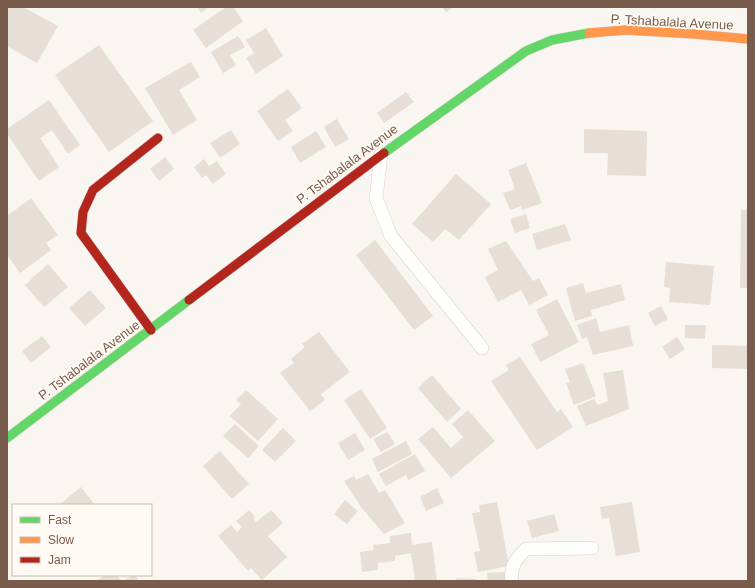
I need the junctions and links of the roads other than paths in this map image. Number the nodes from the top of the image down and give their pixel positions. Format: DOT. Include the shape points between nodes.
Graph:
graph roads {
  1 [pos="748,39"];
  2 [pos="158,138"];
  3 [pos="380,155"];
  4 [pos="150,330"];
  5 [pos="482,348"];
  6 [pos="7,438"];
  7 [pos="592,548"];
  8 [pos="512,581"];
  1 -- 3 [label="street, P. Tshabalala Avenue" via="626,30 582,33 552,40 526,51"];
  2 -- 4 [label="street" via="93,190 83,212 81,233"];
  3 -- 4 [label="street, P. Tshabalala Avenue"];
  3 -- 5 [label="lane" via="376,198 391,236"];
  4 -- 6 [label="street, P. Tshabalala Avenue"];
  7 -- 8 [label="lane" via="526,550 517,558 511,572"];
}
